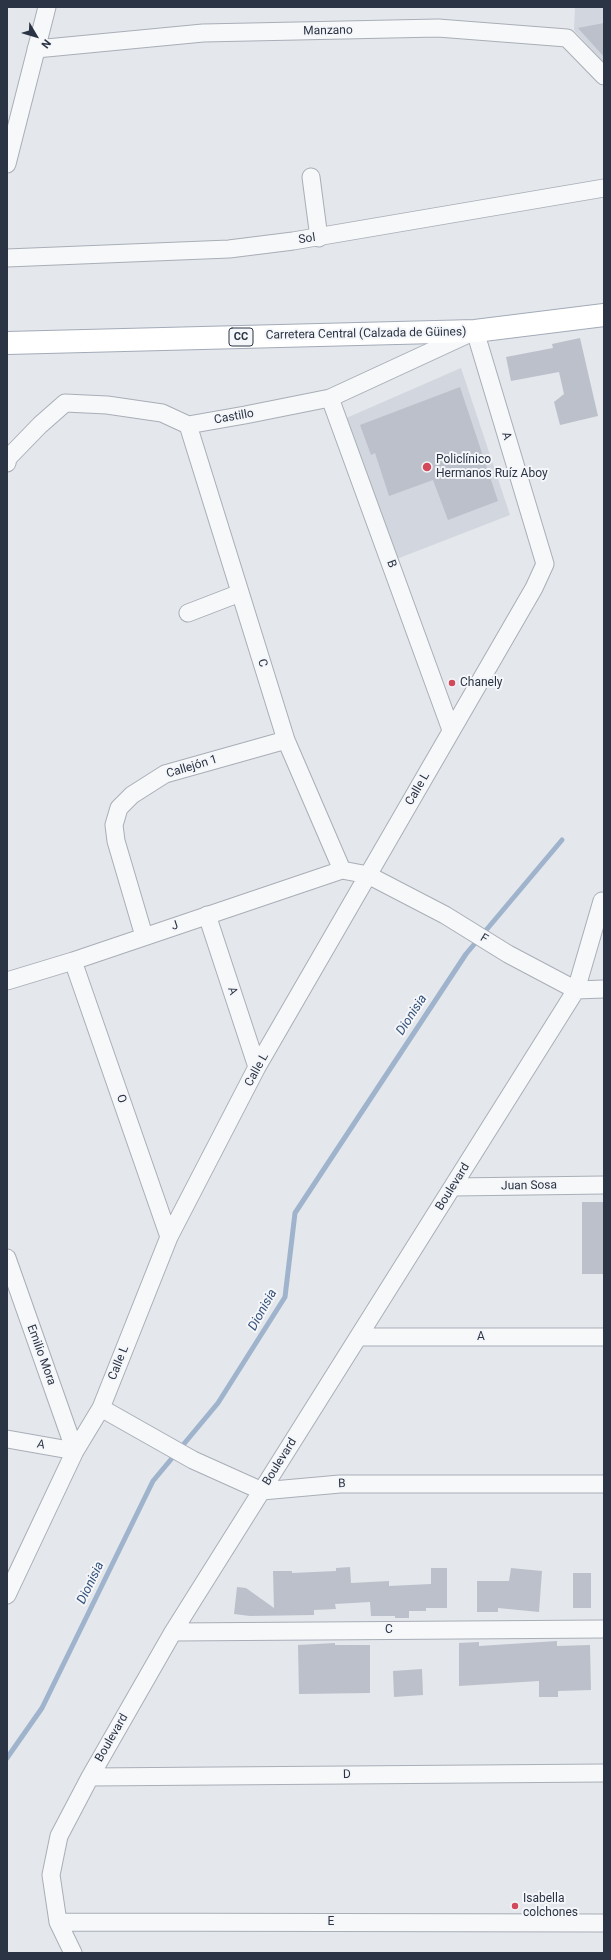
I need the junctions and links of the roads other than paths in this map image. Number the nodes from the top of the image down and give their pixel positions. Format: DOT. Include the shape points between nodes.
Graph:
graph roads {
  1 [pos="47,7"];
  2 [pos="36,49"];
  3 [pos="604,76"];
  4 [pos="7,164"];
  5 [pos="311,177"];
  6 [pos="604,188"];
  7 [pos="319,238"];
  8 [pos="7,258"];
  9 [pos="604,315"];
  10 [pos="474,331"];
  11 [pos="7,343"];
  12 [pos="330,398"];
  13 [pos="188,425"];
  14 [pos="7,463"];
  15 [pos="545,564"];
  16 [pos="240,593"];
  17 [pos="188,613"];
  18 [pos="451,730"];
  19 [pos="286,740"];
  20 [pos="342,870"];
  21 [pos="368,876"];
  22 [pos="602,901"];
  23 [pos="207,915"];
  24 [pos="144,936"];
  25 [pos="73,961"];
  26 [pos="7,981"];
  27 [pos="604,989"];
  28 [pos="576,990"];
  29 [pos="257,1067"];
  30 [pos="604,1185"];
  31 [pos="454,1187"];
  32 [pos="169,1238"];
  33 [pos="7,1258"];
  34 [pos="7,1304"];
  35 [pos="24,1307"];
  36 [pos="358,1337"];
  37 [pos="604,1337"];
  38 [pos="101,1408"];
  39 [pos="7,1439"];
  40 [pos="75,1451"];
  41 [pos="604,1484"];
  42 [pos="262,1491"];
  43 [pos="7,1595"];
  44 [pos="604,1629"];
  45 [pos="173,1632"];
  46 [pos="604,1773"];
  47 [pos="90,1777"];
  48 [pos="58,1922"];
  49 [pos="604,1923"];
  50 [pos="72,1953"];
  1 -- 2 [label="street"];
  2 -- 3 [label="street, Manzano" via="203,33 438,28 567,38"];
  2 -- 4 [label="street"];
  5 -- 7 [label="street"];
  6 -- 7 [label="street, Sol"];
  7 -- 8 [label="street, Sol" via="229,249"];
  9 -- 10 [label="main road, Carretera Central (Calzada de Güines) / CC"];
  10 -- 11 [label="main road, Carretera Central (Calzada de Güines) / CC"];
  10 -- 12 [label="street, Castillo"];
  10 -- 15 [label="street, A"];
  12 -- 13 [label="street, Castillo"];
  12 -- 18 [label="street, B"];
  13 -- 14 [label="street" via="162,413 107,405 65,403 34,431 8,458"];
  13 -- 16 [label="street, C"];
  15 -- 18 [label="street, Calle L" via="534,588"];
  16 -- 17 [label="street"];
  16 -- 19 [label="street, C"];
  18 -- 21 [label="street, Calle L"];
  19 -- 20 [label="street, C"];
  19 -- 24 [label="street, Callejón 1" via="165,774 132,795 119,808 114,825 116,841"];
  20 -- 21 [label="street"];
  20 -- 23 [label="street, J"];
  21 -- 28 [label="street, F" via="445,915 508,954"];
  21 -- 29 [label="street, Calle L"];
  22 -- 28 [label="street, Boulevard"];
  23 -- 24 [label="street, J"];
  23 -- 29 [label="street, A"];
  24 -- 25 [label="street, J"];
  25 -- 26 [label="street, J"];
  25 -- 32 [label="street, O"];
  27 -- 28 [label="street, F"];
  28 -- 31 [label="street, Boulevard"];
  29 -- 32 [label="street, Calle L"];
  30 -- 31 [label="street, Juan Sosa"];
  31 -- 36 [label="street, Boulevard"];
  32 -- 38 [label="street, Calle L"];
  33 -- 35 [label="street, Emilio Mora"];
  34 -- 35 [label="street"];
  35 -- 40 [label="street, Emilio Mora"];
  36 -- 37 [label="street, A"];
  36 -- 42 [label="street, Boulevard"];
  38 -- 40 [label="street, Calle L"];
  38 -- 42 [label="street, B" via="193,1460"];
  39 -- 40 [label="street, A"];
  40 -- 43 [label="street, Calle L"];
  41 -- 42 [label="street, B" via="340,1484"];
  42 -- 45 [label="street, Boulevard"];
  44 -- 45 [label="street, C"];
  45 -- 47 [label="street, Boulevard"];
  46 -- 47 [label="street, D"];
  47 -- 48 [label="street, Boulevard" via="59,1836 51,1875"];
  48 -- 49 [label="street, E"];
  48 -- 50 [label="street, Boulevard"];
}
